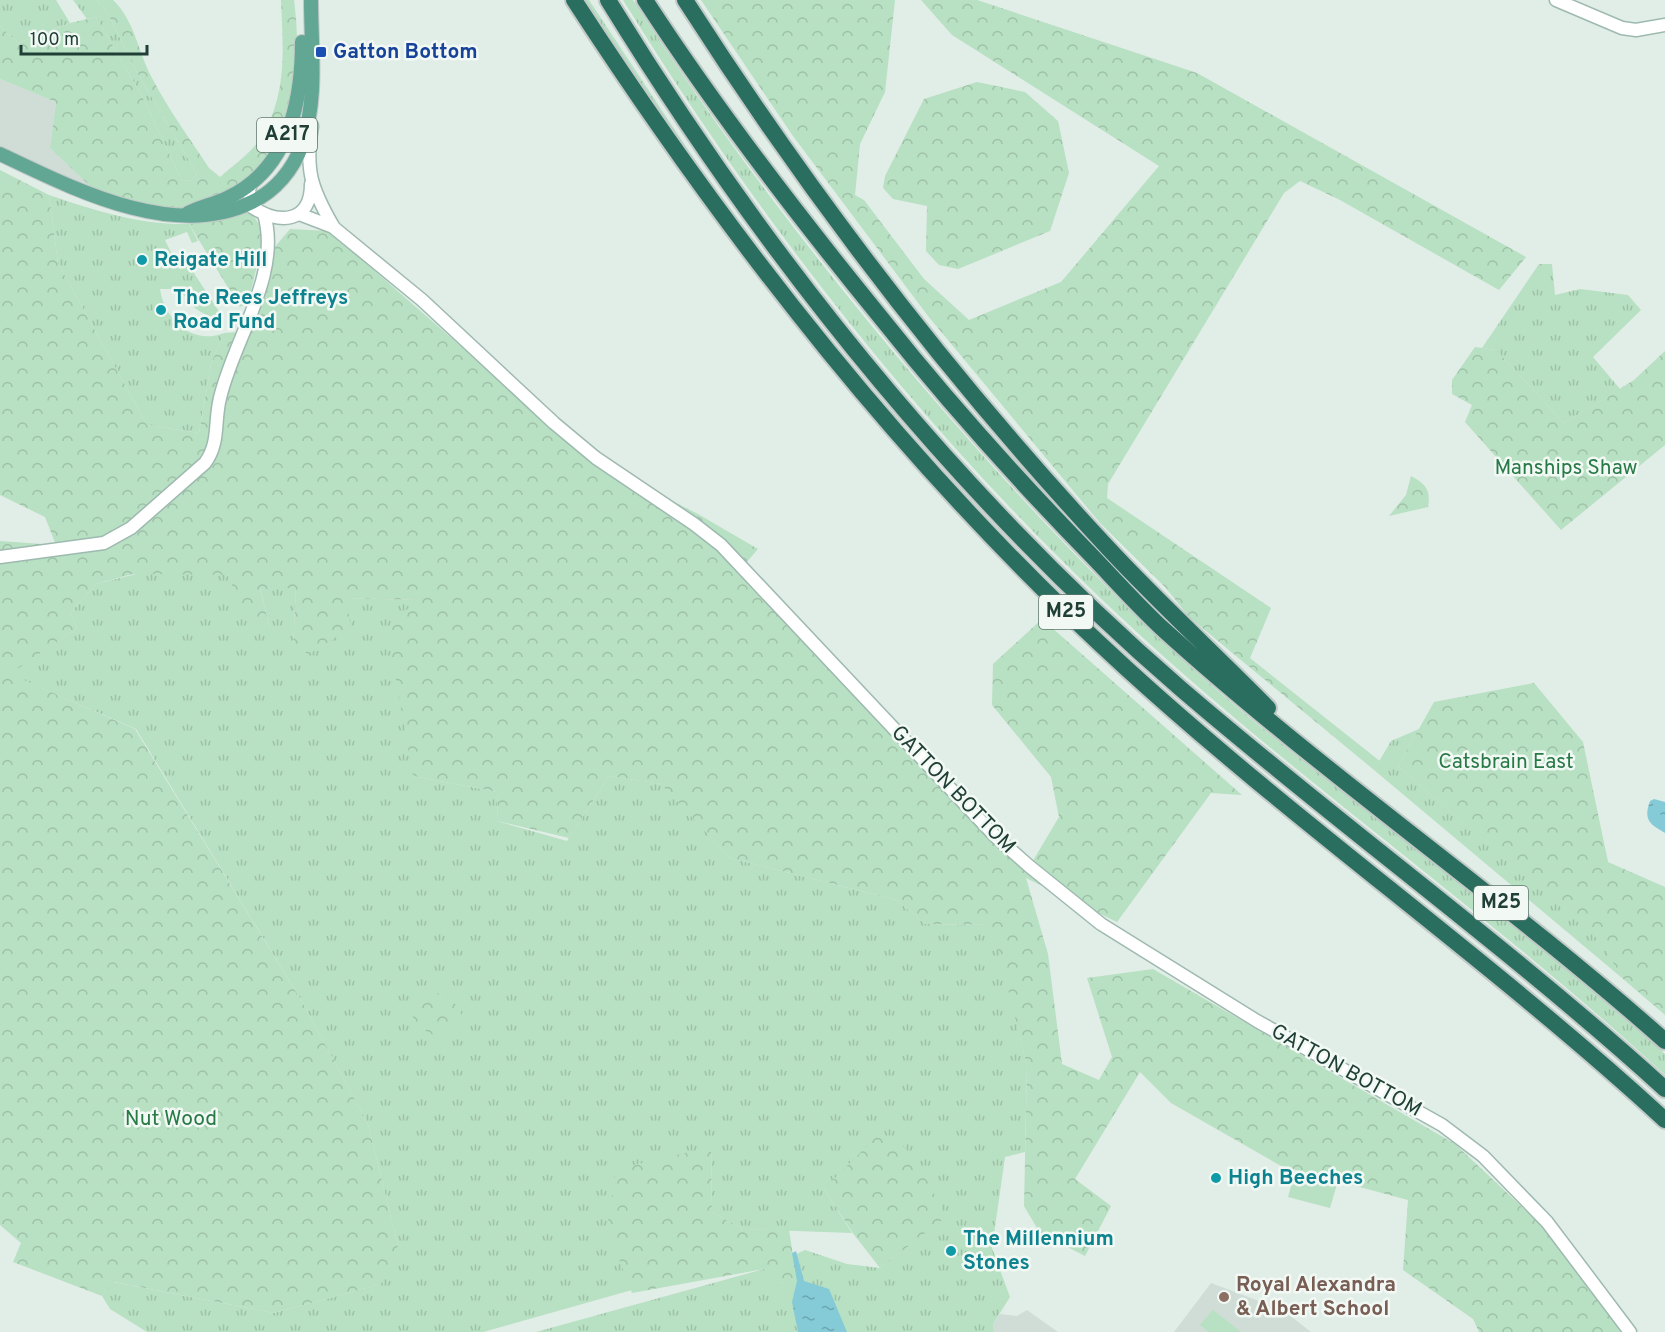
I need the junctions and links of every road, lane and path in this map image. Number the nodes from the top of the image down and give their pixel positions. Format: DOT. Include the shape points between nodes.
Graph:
graph roads {
  1 [pos="302,0"];
  2 [pos="313,0"];
  3 [pos="574,0"];
  4 [pos="608,0"];
  5 [pos="645,0"];
  6 [pos="685,0"];
  7 [pos="1556,0"];
  8 [pos="1662,26"];
  9 [pos="0,154"];
  10 [pos="311,183"];
  11 [pos="250,184"];
  12 [pos="250,203"];
  13 [pos="264,214"];
  14 [pos="183,215"];
  15 [pos="294,216"];
  16 [pos="333,227"];
  17 [pos="270,238"];
  18 [pos="0,557"];
  19 [pos="1331,773"];
  20 [pos="1665,1041"];
  21 [pos="1665,1089"];
  22 [pos="1665,1120"];
  23 [pos="1630,1332"];
  1 -- 11 [label="main road, A217" via="302,66 295,113 282,148"];
  2 -- 10 [label="street" via="317,85 309,154"];
  2 -- 12 [label="main road, A217" via="312,97 303,141 285,176"];
  3 -- 22 [label="highway, M25" via="676,151 761,266 880,416 987,534 1065,612 1203,736 1593,1054"];
  4 -- 21 [label="highway, M25" via="779,253 886,389 1019,535 1180,687 1537,978"];
  5 -- 19 [label="highway, M25" via="802,221 1016,479 1160,626"];
  6 -- 19 [label="highway, M25" via="837,224 951,369 1108,548"];
  7 -- 8 [label="street" via="1622,28"];
  9 -- 14 [label="main road, A217" via="111,201"];
  10 -- 15 [label="street" via="309,201"];
  10 -- 16 [label="street"];
  11 -- 12 [label="street"];
  11 -- 14 [label="main road, A217" via="227,198"];
  12 -- 13 [label="street, GATTON BOTTOM"];
  12 -- 14 [label="main road, A217" via="214,215"];
  13 -- 15 [label="street, GATTON BOTTOM" via="274,218"];
  13 -- 17 [label="street"];
  15 -- 16 [label="street, GATTON BOTTOM"];
  15 -- 17 [label="street"];
  16 -- 23 [label="street, GATTON BOTTOM" via="422,300 596,458 721,545 995,836 1029,866 1101,924 1257,1021 1442,1125 1483,1156 1547,1222"];
  17 -- 18 [label="street" via="249,321 219,399 213,452 205,463 131,528 105,543"];
  19 -- 20 [label="highway, M25" via="1524,921"];
}
